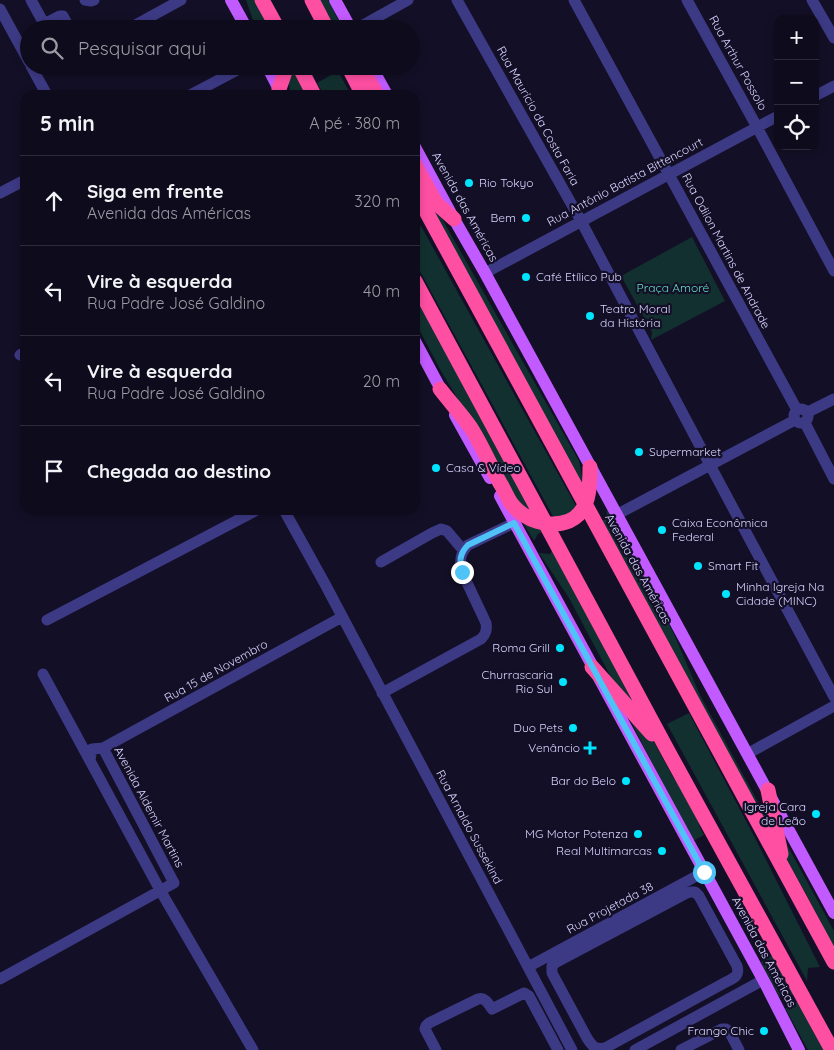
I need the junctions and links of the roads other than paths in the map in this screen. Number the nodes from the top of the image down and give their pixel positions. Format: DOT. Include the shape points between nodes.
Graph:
graph roads {
  1 [pos="31,0"];
  2 [pos="85,0"];
  3 [pos="94,0"];
  4 [pos="181,0"];
  5 [pos="231,0"];
  6 [pos="262,0"];
  7 [pos="312,0"];
  8 [pos="335,0"];
  9 [pos="408,0"];
  10 [pos="457,0"];
  11 [pos="574,0"];
  12 [pos="687,0"];
  13 [pos="812,0"];
  14 [pos="0,9"];
  15 [pos="43,20"];
  16 [pos="54,20"];
  17 [pos="65,20"];
  18 [pos="144,20"];
  19 [pos="242,20"];
  20 [pos="273,20"];
  21 [pos="322,20"];
  22 [pos="346,20"];
  23 [pos="372,20"];
  24 [pos="834,38"];
  25 [pos="20,46"];
  26 [pos="36,75"];
  27 [pos="228,75"];
  28 [pos="272,75"];
  29 [pos="285,75"];
  30 [pos="304,75"];
  31 [pos="353,75"];
  32 [pos="366,75"];
  33 [pos="376,75"];
  34 [pos="834,86"];
  35 [pos="44,90"];
  36 [pos="199,90"];
  37 [pos="279,90"];
  38 [pos="281,90"];
  39 [pos="311,90"];
  40 [pos="360,90"];
  41 [pos="373,90"];
  42 [pos="384,90"];
  43 [pos="819,94"];
  44 [pos="774,118"];
  45 [pos="757,127"];
  46 [pos="420,156"];
  47 [pos="420,174"];
  48 [pos="670,174"];
  49 [pos="20,183"];
  50 [pos="0,193"];
  51 [pos="420,200"];
  52 [pos="454,218"];
  53 [pos="581,221"];
  54 [pos="834,271"];
  55 [pos="485,272"];
  56 [pos="420,290"];
  57 [pos="420,350"];
  58 [pos="440,389"];
  59 [pos="834,398"];
  60 [pos="801,416"];
  61 [pos="710,465"];
  62 [pos="590,467"];
  63 [pos="834,479"];
  64 [pos="585,504"];
  65 [pos="247,515"];
  66 [pos="287,515"];
  67 [pos="616,515"];
  68 [pos="514,523"];
  69 [pos="546,524"];
  70 [pos="463,550"];
  71 [pos="381,562"];
  72 [pos="342,617"];
  73 [pos="46,620"];
  74 [pos="592,666"];
  75 [pos="43,674"];
  76 [pos="382,693"];
  77 [pos="834,697"];
  78 [pos="834,706"];
  79 [pos="103,748"];
  80 [pos="670,753"];
  81 [pos="747,754"];
  82 [pos="90,760"];
  83 [pos="768,790"];
  84 [pos="785,870"];
  85 [pos="704,872"];
  86 [pos="160,890"];
  87 [pos="834,914"];
  88 [pos="834,962"];
  89 [pos="528,967"];
  90 [pos="0,979"];
  91 [pos="763,980"];
  92 [pos="543,997"];
  93 [pos="532,1003"];
  94 [pos="578,1021"];
  95 [pos="562,1030"];
  96 [pos="253,1050"];
  97 [pos="436,1050"];
  98 [pos="558,1050"];
  99 [pos="572,1050"];
  100 [pos="635,1050"];
  101 [pos="682,1050"];
  102 [pos="738,1050"];
  103 [pos="799,1050"];
  104 [pos="832,1050"];
  1 -- 15 [label="street"];
  2 -- 3 [label="street"];
  4 -- 18 [label="street"];
  5 -- 19 [label="main road"];
  6 -- 20 [label="highway"];
  7 -- 21 [label="highway"];
  8 -- 22 [label="main road"];
  9 -- 23 [label="street"];
  10 -- 53 [label="street, Rua Maurício da Costa Faria"];
  11 -- 48 [label="street, Rua Odilon Martins de Andrade"];
  12 -- 45 [label="street, Rua Arthur Possolo"];
  13 -- 24 [label="street"];
  14 -- 25 [label="street"];
  16 -- 17 [label="street" via="60,16"];
  26 -- 35 [label="street"];
  27 -- 36 [label="street"];
  28 -- 37 [label="main road"];
  29 -- 38 [label="highway"];
  30 -- 39 [label="highway"];
  31 -- 40 [label="highway"];
  32 -- 41 [label="highway"];
  33 -- 42 [label="main road"];
  34 -- 43 [label="street"];
  44 -- 45 [label="street, Rua Antônio Batista Bittencourt"];
  45 -- 48 [label="street, Rua Antônio Batista Bittencourt"];
  45 -- 54 [label="street, Rua Arthur Possolo"];
  46 -- 52 [label="main road, Avenida das Américas"];
  47 -- 52 [label="highway" via="436,203"];
  48 -- 53 [label="street, Rua Antônio Batista Bittencourt"];
  48 -- 60 [label="street, Rua Odilon Martins de Andrade"];
  49 -- 50 [label="street"];
  51 -- 64 [label="highway, Avenida das Américas"];
  52 -- 55 [label="main road, Avenida das Américas"];
  53 -- 55 [label="street, Rua Antônio Batista Bittencourt"];
  53 -- 61 [label="street, Rua Maurício da Costa Faria"];
  55 -- 62 [label="main road, Avenida das Américas"];
  56 -- 69 [label="highway, Avenida das Américas"];
  57 -- 58 [label="main road, Avenida das Américas"];
  58 -- 68 [label="main road, Avenida das Américas"];
  58 -- 69 [label="highway" via="471,428 511,502 531,519"];
  59 -- 60 [label="street"];
  60 -- 61 [label="street"];
  60 -- 63 [label="street, Rua Odilon Martins de Andrade"];
  61 -- 67 [label="street"];
  61 -- 77 [label="street, Rua Maurício da Costa Faria"];
  62 -- 64 [label="highway" via="590,487"];
  62 -- 67 [label="main road, Avenida das Américas"];
  64 -- 69 [label="highway" via="574,518"];
  64 -- 84 [label="highway, Avenida das Américas"];
  65 -- 73 [label="street"];
  66 -- 72 [label="street, Rua Arnaldo Sussekind"];
  67 -- 81 [label="main road, Avenida das Américas"];
  68 -- 70 [label="street"];
  68 -- 74 [label="main road, Avenida das Américas"];
  69 -- 80 [label="highway, Avenida das Américas"];
  70 -- 71 [label="street" via="447,531 441,529"];
  70 -- 76 [label="street" via="460,565 486,623 485,635"];
  72 -- 76 [label="street, Rua Arnaldo Sussekind"];
  72 -- 79 [label="street, Rua 15 de Novembro"];
  74 -- 80 [label="highway"];
  74 -- 85 [label="main road, Avenida das Américas"];
  75 -- 82 [label="street"];
  76 -- 89 [label="street, Rua Arnaldo Sussekind"];
  78 -- 81 [label="street"];
  79 -- 82 [label="street, Avenida Aldemir Martins" via="92,748"];
  79 -- 86 [label="street, Avenida Aldemir Martins" via="174,883"];
  80 -- 104 [label="highway, Avenida das Américas"];
  81 -- 83 [label="main road, Avenida das Américas"];
  82 -- 86 [label="street"];
  83 -- 84 [label="highway"];
  83 -- 87 [label="main road, Avenida das Américas"];
  84 -- 88 [label="highway, Avenida das Américas"];
  85 -- 89 [label="street, Rua Projetada 38"];
  85 -- 91 [label="main road, Avenida das Américas"];
  86 -- 90 [label="street"];
  86 -- 96 [label="street"];
  89 -- 92 [label="street, Rua Arnaldo Sussekind"];
  91 -- 100 [label="street"];
  91 -- 103 [label="main road, Avenida das Américas"];
  92 -- 93 [label="street"];
  92 -- 95 [label="street, Rua Arnaldo Sussekind"];
  93 -- 97 [label="street" via="524,993 492,1009 485,1000 478,999 426,1026 426,1034"];
  93 -- 98 [label="street"];
  94 -- 94 [label="street" via="552,973 552,966 687,893 695,892 737,966 735,978 600,1050 592,1046"];
  94 -- 95 [label="street"];
  95 -- 99 [label="street, Rua Arnaldo Sussekind"];
  101 -- 102 [label="street" via="722,1029 729,1031"];
}
